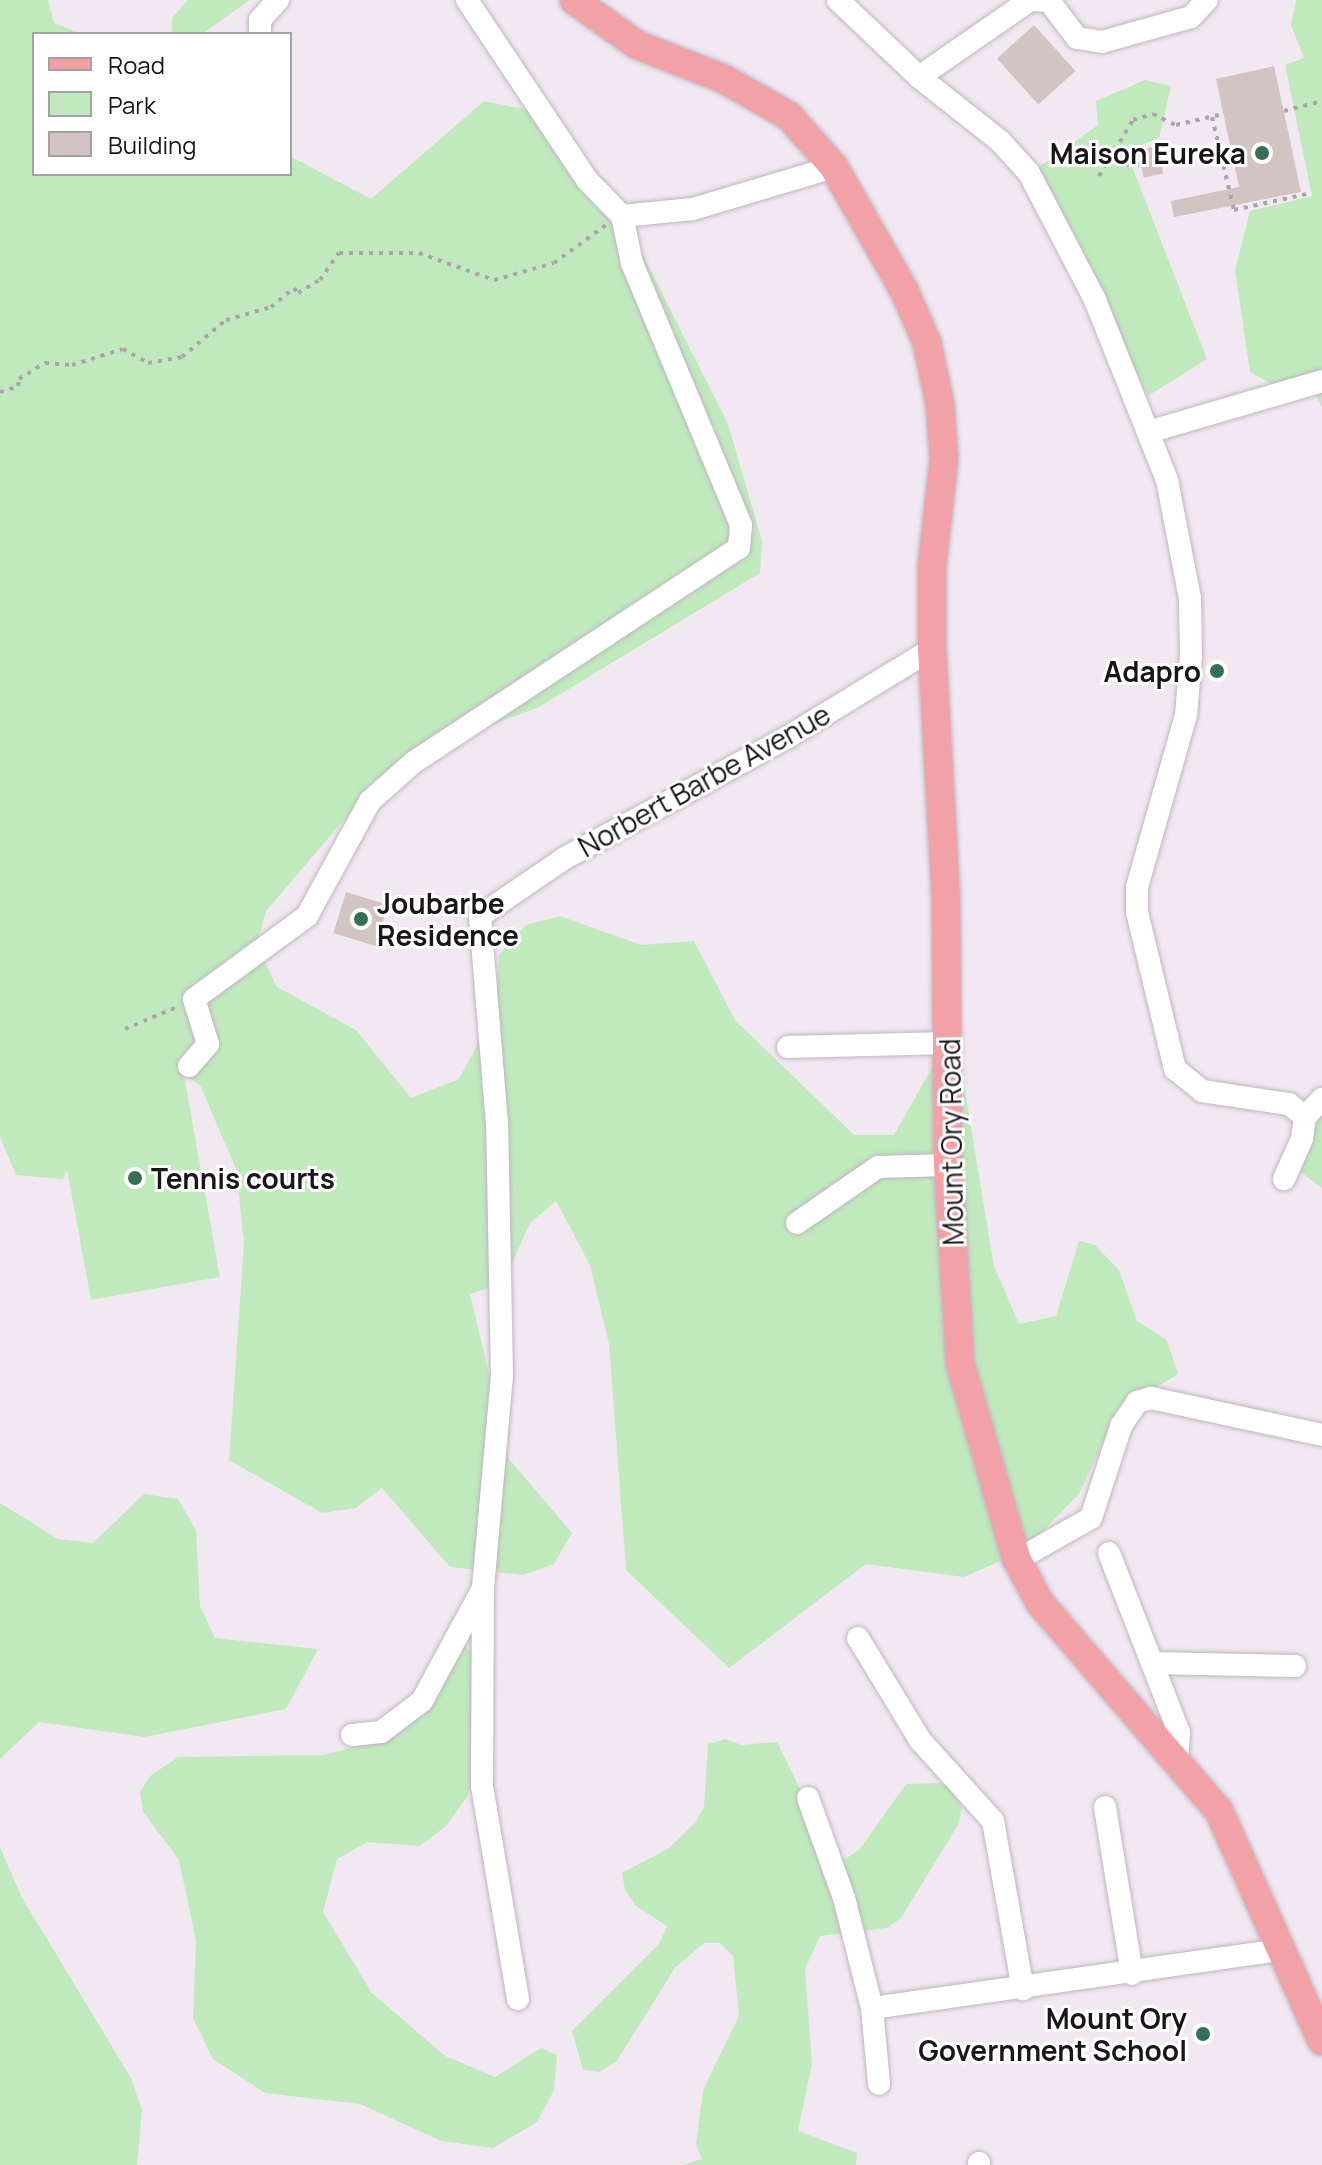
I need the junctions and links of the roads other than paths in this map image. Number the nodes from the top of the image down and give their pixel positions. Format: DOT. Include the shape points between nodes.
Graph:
graph roads {
  1 [pos="278,0"];
  2 [pos="467,0"];
  3 [pos="574,0"];
  4 [pos="838,0"];
  5 [pos="1031,0"];
  6 [pos="1207,0"];
  7 [pos="260,32"];
  8 [pos="919,77"];
  9 [pos="834,167"];
  10 [pos="622,216"];
  11 [pos="1322,381"];
  12 [pos="1148,432"];
  13 [pos="932,649"];
  14 [pos="948,1043"];
  15 [pos="788,1047"];
  16 [pos="189,1066"];
  17 [pos="1322,1099"];
  18 [pos="1305,1117"];
  19 [pos="948,1165"];
  20 [pos="1284,1179"];
  21 [pos="797,1223"];
  22 [pos="1322,1435"];
  23 [pos="1109,1553"];
  24 [pos="1017,1560"];
  25 [pos="483,1588"];
  26 [pos="858,1638"];
  27 [pos="1152,1663"];
  28 [pos="1295,1666"];
  29 [pos="352,1735"];
  30 [pos="1177,1759"];
  31 [pos="808,1798"];
  32 [pos="1105,1807"];
  33 [pos="1282,1950"];
  34 [pos="1132,1974"];
  35 [pos="1023,1989"];
  36 [pos="518,1999"];
  37 [pos="872,2008"];
  38 [pos="1322,2041"];
  39 [pos="879,2084"];
  1 -- 7 [label="street" via="260,20"];
  2 -- 10 [label="street" via="587,180"];
  3 -- 9 [label="main road, Mount Ory Road" via="637,45 724,79 789,116"];
  4 -- 8 [label="street"];
  5 -- 6 [label="street" via="1049,1 1077,38 1102,42 1191,17"];
  5 -- 8 [label="street"];
  8 -- 12 [label="street" via="1000,141 1029,173 1095,300"];
  9 -- 10 [label="street" via="693,209"];
  9 -- 13 [label="main road, Mount Ory Road" via="904,290 927,343 940,404 944,459 932,566"];
  10 -- 16 [label="street" via="632,263 741,525 739,548 414,762 370,801 307,916 194,999 208,1044"];
  11 -- 12 [label="street"];
  12 -- 18 [label="street" via="1167,480 1190,598 1191,656 1186,715 1137,887 1137,912 1175,1069 1202,1091 1289,1104"];
  13 -- 14 [label="main road, Mount Ory Road"];
  13 -- 25 [label="street, Norbert Barbe Avenue" via="788,737 565,858 480,916 497,1124 502,1377"];
  14 -- 15 [label="street"];
  14 -- 19 [label="main road, Mount Ory Road"];
  17 -- 18 [label="street"];
  18 -- 20 [label="street" via="1302,1139"];
  19 -- 21 [label="street" via="878,1167"];
  19 -- 24 [label="main road, Mount Ory Road" via="960,1363"];
  22 -- 24 [label="street" via="1151,1398 1137,1402 1121,1426 1091,1518"];
  23 -- 27 [label="street"];
  24 -- 30 [label="main road, Mount Ory Road" via="1040,1603"];
  25 -- 29 [label="street" via="422,1701 381,1732"];
  25 -- 36 [label="street" via="482,1786"];
  26 -- 35 [label="street" via="920,1740 993,1821"];
  27 -- 28 [label="street"];
  27 -- 30 [label="street" via="1179,1733"];
  30 -- 33 [label="main road, Mount Ory Road" via="1219,1811"];
  31 -- 37 [label="street" via="844,1898"];
  32 -- 34 [label="street"];
  33 -- 34 [label="street"];
  33 -- 38 [label="main road, Mount Ory Road"];
  34 -- 35 [label="street"];
  35 -- 37 [label="street"];
  37 -- 39 [label="street"];
}
